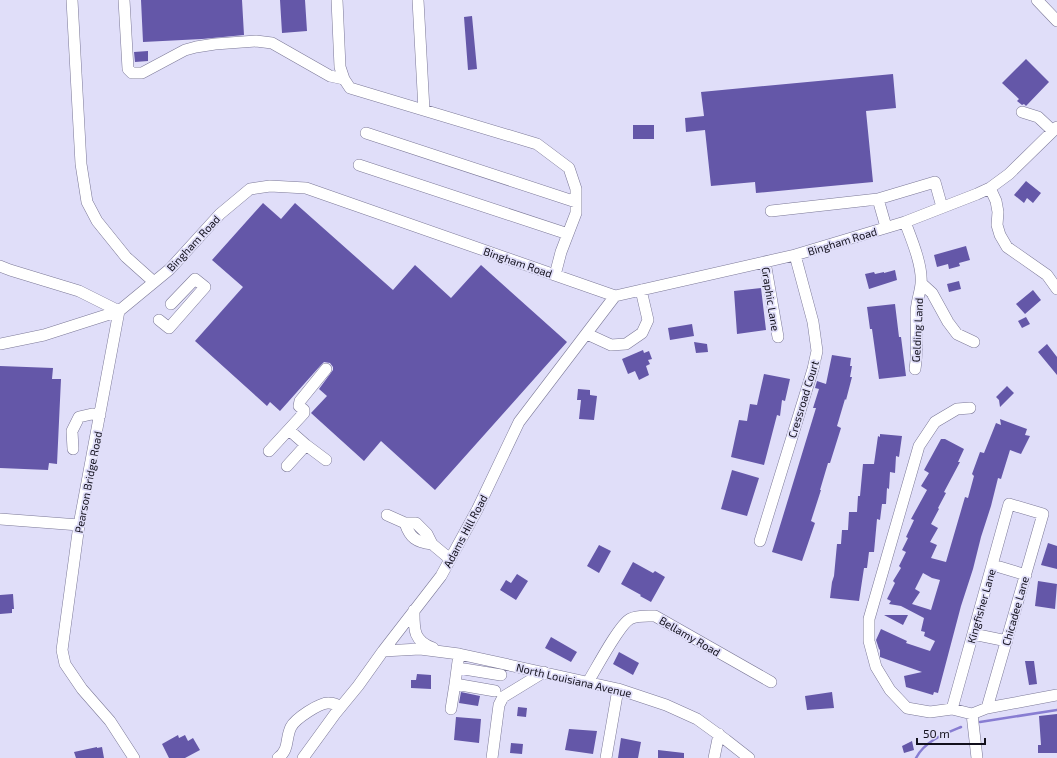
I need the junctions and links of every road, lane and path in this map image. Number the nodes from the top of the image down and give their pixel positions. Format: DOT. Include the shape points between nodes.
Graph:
graph roads {
  1 [pos="72,0"];
  2 [pos="124,0"];
  3 [pos="337,0"];
  4 [pos="418,0"];
  5 [pos="1037,0"];
  6 [pos="1057,21"];
  7 [pos="344,79"];
  8 [pos="424,110"];
  9 [pos="1022,112"];
  10 [pos="1055,129"];
  11 [pos="366,133"];
  12 [pos="359,165"];
  13 [pos="990,188"];
  14 [pos="878,199"];
  15 [pos="576,202"];
  16 [pos="942,208"];
  17 [pos="771,211"];
  18 [pos="904,222"];
  19 [pos="886,227"];
  20 [pos="568,234"];
  21 [pos="795,255"];
  22 [pos="765,262"];
  23 [pos="0,266"];
  24 [pos="555,275"];
  25 [pos="154,282"];
  26 [pos="921,283"];
  27 [pos="1057,289"];
  28 [pos="641,290"];
  29 [pos="615,296"];
  30 [pos="171,304"];
  31 [pos="119,311"];
  32 [pos="159,320"];
  33 [pos="586,334"];
  34 [pos="778,337"];
  35 [pos="974,342"];
  36 [pos="0,344"];
  37 [pos="326,369"];
  38 [pos="915,369"];
  39 [pos="970,408"];
  40 [pos="100,415"];
  41 [pos="289,430"];
  42 [pos="306,445"];
  43 [pos="73,449"];
  44 [pos="269,451"];
  45 [pos="326,460"];
  46 [pos="287,466"];
  47 [pos="1043,514"];
  48 [pos="387,515"];
  49 [pos="0,519"];
  50 [pos="79,525"];
  51 [pos="760,541"];
  52 [pos="450,559"];
  53 [pos="993,565"];
  54 [pos="1026,575"];
  55 [pos="414,610"];
  56 [pos="973,634"];
  57 [pos="1007,641"];
  58 [pos="383,651"];
  59 [pos="442,652"];
  60 [pos="459,654"];
  61 [pos="509,665"];
  62 [pos="458,668"];
  63 [pos="544,672"];
  64 [pos="501,675"];
  65 [pos="588,682"];
  66 [pos="771,682"];
  67 [pos="454,684"];
  68 [pos="618,689"];
  69 [pos="499,694"];
  70 [pos="1057,695"];
  71 [pos="342,707"];
  72 [pos="987,708"];
  73 [pos="952,709"];
  74 [pos="451,710"];
  75 [pos="972,714"];
  76 [pos="719,734"];
  77 [pos="134,758"];
  78 [pos="278,758"];
  79 [pos="303,758"];
  80 [pos="492,758"];
  81 [pos="606,758"];
  82 [pos="714,758"];
  83 [pos="749,758"];
  84 [pos="978,758"];
  1 -- 25 [label="street" via="81,164 87,202 97,221 121,251"];
  2 -- 7 [label="street" via="128,69 132,73 142,73 196,46 256,41 272,43 330,76"];
  3 -- 7 [label="street" via="340,68"];
  4 -- 8 [label="street"];
  5 -- 6 [label="street"];
  7 -- 8 [label="street" via="350,88"];
  8 -- 15 [label="street" via="537,144 569,168 576,189"];
  9 -- 10 [label="street" via="1038,117"];
  10 -- 13 [label="street, Bingham Road" via="1009,174"];
  11 -- 15 [label="street"];
  12 -- 20 [label="street"];
  13 -- 16 [label="street, Bingham Road"];
  13 -- 27 [label="street" via="998,212 997,225 1007,247 1047,275"];
  14 -- 16 [label="street" via="935,182"];
  14 -- 17 [label="street"];
  14 -- 19 [label="street"];
  15 -- 20 [label="street" via="576,213"];
  16 -- 18 [label="street, Bingham Road"];
  18 -- 19 [label="street, Bingham Road"];
  18 -- 26 [label="street, Gelding Land" via="913,242"];
  19 -- 21 [label="street, Bingham Road"];
  20 -- 24 [label="street"];
  21 -- 22 [label="street, Bingham Road"];
  21 -- 51 [label="street, Cressroad Court" via="813,322 817,351"];
  22 -- 28 [label="street, Bingham Road"];
  22 -- 34 [label="street, Graphic Lane"];
  23 -- 31 [label="street" via="79,291"];
  24 -- 25 [label="street, Bingham Road" via="306,188 270,186 250,189 220,214 170,269"];
  24 -- 29 [label="street, Bingham Road"];
  25 -- 31 [label="street, Bingham Road"];
  26 -- 35 [label="street" via="932,293 948,322 958,334"];
  26 -- 38 [label="street, Gelding Land" via="916,305"];
  28 -- 29 [label="street, Bingham Road"];
  28 -- 33 [label="street" via="648,320 642,332 626,344 611,345"];
  29 -- 33 [label="street, Adams Hill Road"];
  30 -- 32 [label="street" via="195,279 205,287 169,328"];
  31 -- 36 [label="street, Bingham Road" via="44,335"];
  31 -- 40 [label="street, Pearson Bridge Road"];
  33 -- 52 [label="street, Adams Hill Road" via="519,422 478,508"];
  37 -- 41 [label="street" via="300,401 299,406 304,413"];
  39 -- 73 [label="street" via="957,409 935,422 919,446 869,619 869,641 876,667 890,690 908,708 930,712"];
  40 -- 43 [label="street" via="79,417 72,432"];
  40 -- 50 [label="street, Pearson Bridge Road"];
  41 -- 42 [label="street"];
  41 -- 44 [label="street"];
  42 -- 45 [label="street"];
  42 -- 46 [label="street"];
  47 -- 53 [label="street, Kingfisher Lane" via="1009,504"];
  47 -- 54 [label="street, Chicadee Lane"];
  48 -- 52 [label="street" via="405,523 416,523 427,534 432,544"];
  49 -- 50 [label="street"];
  50 -- 77 [label="street, Pearson Bridge Road" via="62,650 65,664 82,689 110,721"];
  52 -- 55 [label="street, Adams Hill Road" via="441,576"];
  53 -- 54 [label="street"];
  53 -- 56 [label="street, Kingfisher Lane"];
  54 -- 57 [label="street, Chicadee Lane"];
  55 -- 58 [label="street, Adams Hill Road"];
  55 -- 59 [label="street" via="415,631 420,642"];
  56 -- 57 [label="street"];
  56 -- 73 [label="street, Kingfisher Lane"];
  57 -- 72 [label="street, Chicadee Lane"];
  58 -- 59 [label="street, North Louisiana Avenue" via="420,649"];
  58 -- 71 [label="street, Adams Hill Road"];
  59 -- 60 [label="street, North Louisiana Avenue"];
  60 -- 61 [label="street, North Louisiana Avenue"];
  60 -- 62 [label="street"];
  61 -- 63 [label="street, North Louisiana Avenue"];
  61 -- 64 [label="street"];
  62 -- 64 [label="street"];
  62 -- 67 [label="street"];
  63 -- 65 [label="street, North Louisiana Avenue"];
  63 -- 69 [label="street"];
  64 -- 69 [label="street"];
  65 -- 66 [label="street, Bellamy Road" via="620,627 630,619 642,616 654,616"];
  65 -- 68 [label="street, North Louisiana Avenue"];
  67 -- 69 [label="street"];
  67 -- 74 [label="street"];
  68 -- 76 [label="street, North Louisiana Avenue" via="666,705 697,719"];
  68 -- 81 [label="street"];
  69 -- 80 [label="street"];
  70 -- 72 [label="street"];
  71 -- 78 [label="street" via="329,703 312,708 291,726 287,747"];
  71 -- 79 [label="street, Adams Hill Road"];
  72 -- 75 [label="street"];
  73 -- 75 [label="street"];
  75 -- 84 [label="street"];
  76 -- 82 [label="street"];
  76 -- 83 [label="street, North Louisiana Avenue"];
}
